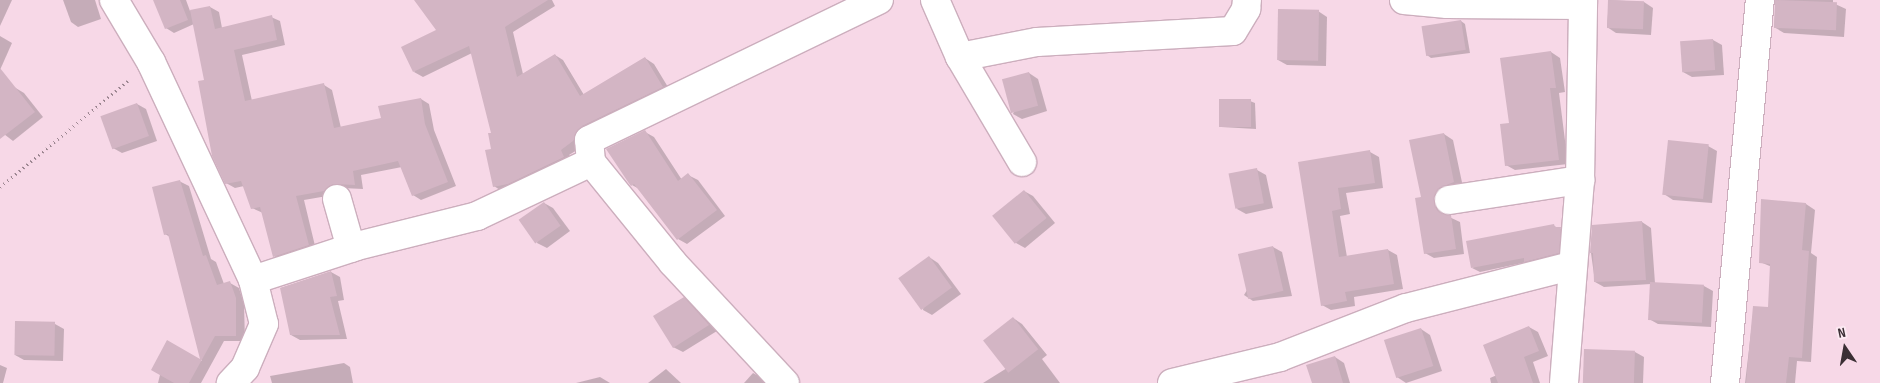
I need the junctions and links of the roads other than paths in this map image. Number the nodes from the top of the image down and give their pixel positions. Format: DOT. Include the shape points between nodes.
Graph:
graph roads {
  1 [pos="114,0"];
  2 [pos="879,0"];
  3 [pos="935,0"];
  4 [pos="1247,0"];
  5 [pos="1404,0"];
  6 [pos="1760,0"];
  7 [pos="1583,3"];
  8 [pos="960,57"];
  9 [pos="591,162"];
  10 [pos="1022,162"];
  11 [pos="1580,180"];
  12 [pos="337,199"];
  13 [pos="1449,200"];
  14 [pos="351,248"];
  15 [pos="1571,266"];
  16 [pos="253,280"];
  17 [pos="231,383"];
  18 [pos="785,383"];
  19 [pos="1172,383"];
  20 [pos="1564,383"];
  21 [pos="1725,383"];
  1 -- 16 [label="street" via="151,62"];
  2 -- 9 [label="street" via="589,140"];
  3 -- 8 [label="street"];
  4 -- 8 [label="street" via="1246,9 1233,31 1037,42"];
  5 -- 7 [label="street" via="1447,4"];
  6 -- 21 [label="street"];
  7 -- 11 [label="street"];
  8 -- 10 [label="street"];
  9 -- 14 [label="street" via="477,216"];
  9 -- 18 [label="street" via="673,263"];
  11 -- 13 [label="street"];
  11 -- 15 [label="street"];
  12 -- 14 [label="street"];
  14 -- 16 [label="street"];
  15 -- 19 [label="street" via="1406,308 1280,357"];
  15 -- 20 [label="street"];
  16 -- 17 [label="street" via="264,324 245,368"];
}
